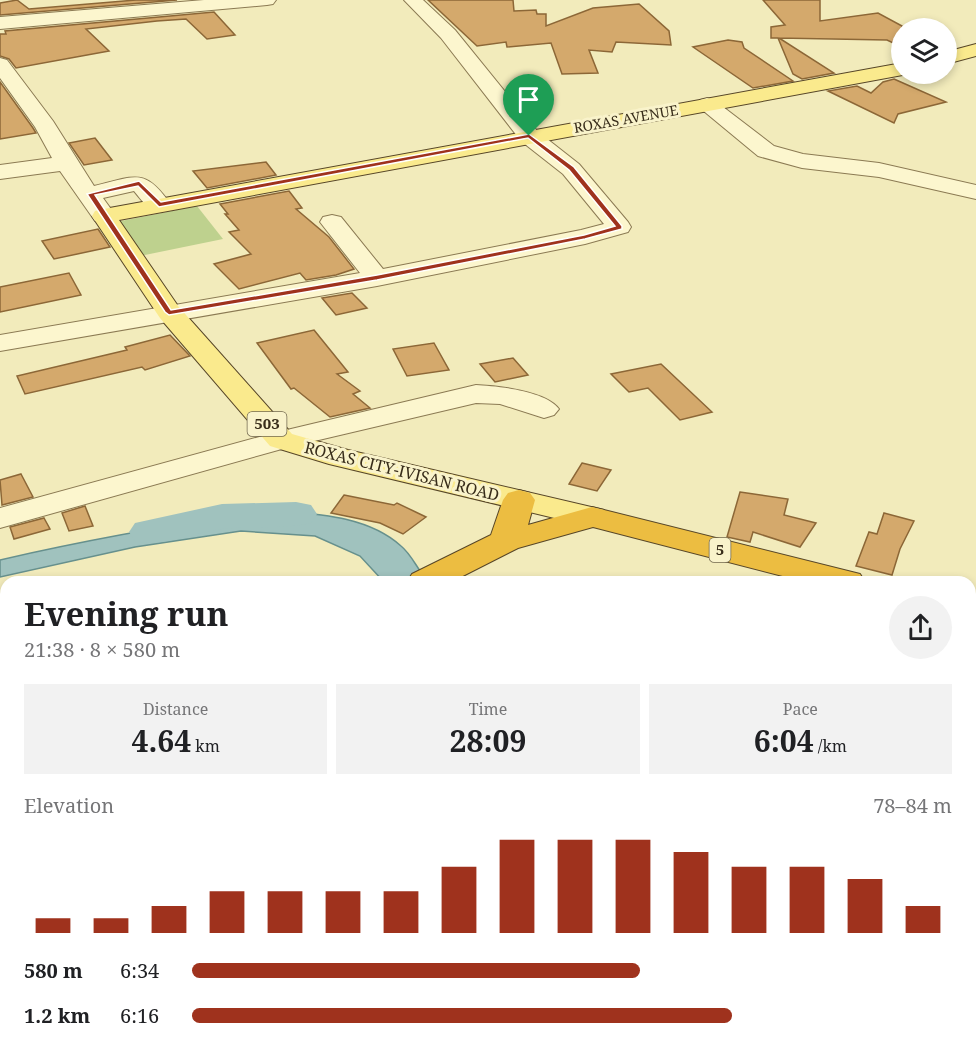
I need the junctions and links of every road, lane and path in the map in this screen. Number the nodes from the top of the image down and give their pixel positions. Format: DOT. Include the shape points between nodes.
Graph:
graph roads {
  1 [pos="267,0"];
  2 [pos="413,0"];
  3 [pos="0,23"];
  4 [pos="976,50"];
  5 [pos="957,55"];
  6 [pos="0,64"];
  7 [pos="891,71"];
  8 [pos="707,104"];
  9 [pos="529,136"];
  10 [pos="66,163"];
  11 [pos="0,172"];
  12 [pos="976,192"];
  13 [pos="97,205"];
  14 [pos="159,205"];
  15 [pos="332,222"];
  16 [pos="377,278"];
  17 [pos="169,312"];
  18 [pos="0,343"];
  19 [pos="543,409"];
  20 [pos="281,440"];
  21 [pos="519,500"];
  22 [pos="592,517"];
  23 [pos="0,518"];
  24 [pos="506,541"];
  25 [pos="436,576"];
  26 [pos="824,576"];
  1 -- 3 [label="street"];
  2 -- 9 [label="street" via="448,34"];
  4 -- 5 [label="main road"];
  6 -- 10 [label="street" via="45,126"];
  7 -- 8 [label="main road, ROXAS AVENUE"];
  8 -- 9 [label="main road, ROXAS AVENUE"];
  8 -- 12 [label="street" via="766,151 802,161 879,170"];
  9 -- 14 [label="main road, ROXAS AVENUE"];
  9 -- 16 [label="street" via="571,169 619,227"];
  10 -- 11 [label="street"];
  10 -- 13 [label="street"];
  13 -- 14 [label="street" via="139,183"];
  13 -- 17 [label="main road, 503"];
  15 -- 16 [label="street"];
  16 -- 17 [label="street"];
  17 -- 18 [label="street"];
  17 -- 20 [label="main road, 503"];
  19 -- 20 [label="street" via="503,395 476,394"];
  20 -- 21 [label="main road, ROXAS CITY-IVISAN ROAD / 503"];
  20 -- 23 [label="street"];
  21 -- 22 [label="main road, ROXAS CITY-IVISAN ROAD / 503"];
  21 -- 24 [label="highway"];
  22 -- 24 [label="highway, 5"];
  22 -- 26 [label="highway, 5"];
  24 -- 25 [label="highway, 5"];
}
